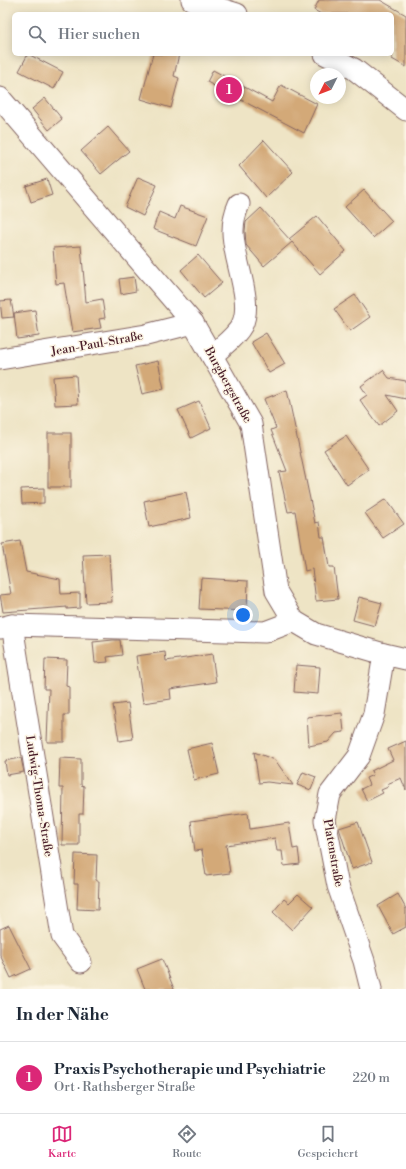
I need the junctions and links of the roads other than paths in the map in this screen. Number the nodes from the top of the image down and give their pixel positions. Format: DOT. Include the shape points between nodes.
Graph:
graph roads {
  1 [pos="192,0"];
  2 [pos="231,12"];
  3 [pos="329,56"];
  4 [pos="0,98"];
  5 [pos="406,110"];
  6 [pos="238,204"];
  7 [pos="192,323"];
  8 [pos="212,356"];
  9 [pos="0,359"];
  10 [pos="294,621"];
  11 [pos="6,626"];
  12 [pos="384,654"];
  13 [pos="406,659"];
  14 [pos="81,962"];
  15 [pos="371,989"];
  1 -- 2 [label="street"];
  3 -- 5 [label="street" via="354,69"];
  4 -- 7 [label="street, Burgbergstraße"];
  6 -- 8 [label="street" via="234,215 233,232 246,311 235,335"];
  7 -- 8 [label="street, Burgbergstraße"];
  7 -- 9 [label="street, Jean-Paul-Straße" via="146,335"];
  8 -- 10 [label="street, Burgbergstraße" via="251,424 276,591"];
  10 -- 11 [label="street, Ludwig-Thoma-Straße" via="265,632"];
  10 -- 12 [label="street, Burgbergstraße" via="316,634"];
  11 -- 14 [label="street, Ludwig-Thoma-Straße" via="62,936"];
  12 -- 13 [label="street, Burgbergstraße"];
  12 -- 15 [label="street, Platenstraße" via="374,714 359,756 330,794 325,820 338,886"];
}
